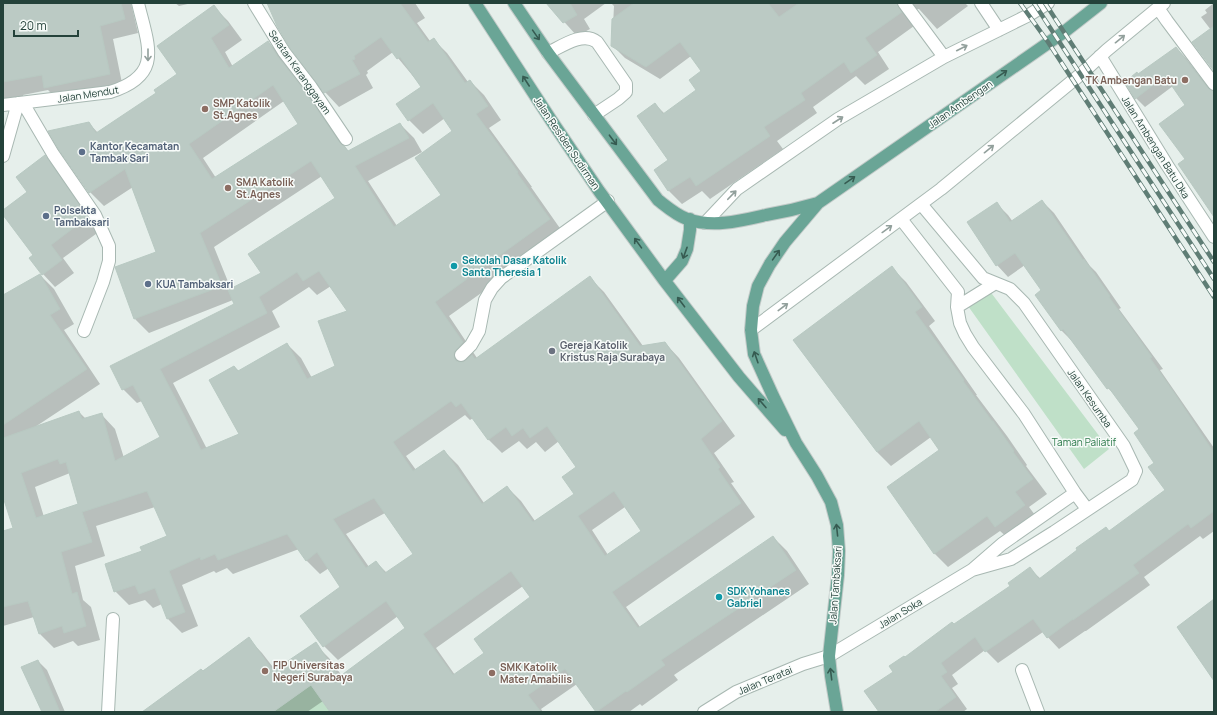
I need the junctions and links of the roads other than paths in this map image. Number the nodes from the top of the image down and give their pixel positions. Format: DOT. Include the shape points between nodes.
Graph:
graph roads {
  1 [pos="138,3"];
  2 [pos="254,3"];
  3 [pos="475,3"];
  4 [pos="514,3"];
  5 [pos="904,3"];
  6 [pos="981,3"];
  7 [pos="1048,3"];
  8 [pos="1101,3"];
  9 [pos="1161,5"];
  10 [pos="999,30"];
  11 [pos="548,53"];
  12 [pos="1100,56"];
  13 [pos="944,57"];
  14 [pos="1214,84"];
  15 [pos="20,103"];
  16 [pos="3,105"];
  17 [pos="594,114"];
  18 [pos="346,139"];
  19 [pos="3,156"];
  20 [pos="608,201"];
  21 [pos="818,203"];
  22 [pos="922,204"];
  23 [pos="690,219"];
  24 [pos="901,219"];
  25 [pos="704,223"];
  26 [pos="1214,237"];
  27 [pos="664,280"];
  28 [pos="994,284"];
  29 [pos="957,307"];
  30 [pos="752,330"];
  31 [pos="84,331"];
  32 [pos="461,355"];
  33 [pos="796,443"];
  34 [pos="1075,493"];
  35 [pos="1087,509"];
  36 [pos="972,570"];
  37 [pos="113,619"];
  38 [pos="829,656"];
  39 [pos="1022,670"];
  40 [pos="108,712"];
  41 [pos="704,712"];
  42 [pos="837,712"];
  43 [pos="1038,712"];
  1 -- 15 [label="street, Jalan Mendut, one-way" via="148,52 148,64 138,79 124,88 110,92"];
  2 -- 18 [label="street, Selatan Karanggayam" via="284,52"];
  20 -- 3 [label="main road, Jalan Residen Sudirman, one-way" via="551,120"];
  4 -- 11 [label="main road, one-way"];
  5 -- 13 [label="street"];
  6 -- 10 [label="street"];
  7 -- 10 [label="street"];
  21 -- 8 [label="main road, Jalan Ambengan, one-way" via="1064,32"];
  12 -- 9 [label="street, one-way"];
  9 -- 14 [label="street" via="1167,21"];
  13 -- 10 [label="street, one-way"];
  11 -- 17 [label="main road"];
  11 -- 17 [label="street" via="586,37 597,42 626,84 626,92"];
  22 -- 12 [label="street, one-way"];
  12 -- 26 [label="street, Jalan Ambengan Batu Dka"];
  25 -- 13 [label="street, one-way" via="737,189 832,123"];
  15 -- 16 [label="street, Jalan Mendut"];
  15 -- 19 [label="street"];
  15 -- 31 [label="street" via="95,215 109,246 109,261 105,275"];
  17 -- 23 [label="main road, one-way" via="658,200 677,214"];
  27 -- 20 [label="main road, Jalan Residen Sudirman, one-way"];
  20 -- 32 [label="street" via="501,278 485,300 479,331"];
  21 -- 25 [label="main road, Jalan Ambengan" via="742,221 724,224"];
  30 -- 21 [label="main road, Jalan Ambengan, one-way" via="752,306 758,286 785,242"];
  22 -- 24 [label="street"];
  22 -- 28 [label="street, Jalan Kesumba" via="983,278"];
  23 -- 25 [label="main road, Jalan Ambengan"];
  23 -- 27 [label="main road, one-way" via="687,249 682,261"];
  24 -- 29 [label="street" via="958,292"];
  30 -- 24 [label="street, one-way"];
  33 -- 27 [label="main road, Jalan Tambaksari, one-way" via="739,377"];
  28 -- 29 [label="street"];
  28 -- 35 [label="street, Jalan Kesumba" via="1010,289 1024,303 1124,446 1136,471 1132,480"];
  29 -- 34 [label="street" via="960,323 972,347 1024,414"];
  33 -- 30 [label="main road, Jalan Tambaksari, one-way" via="754,354"];
  38 -- 33 [label="main road, Jalan Tambaksari, one-way" via="838,575 837,525 831,502"];
  34 -- 35 [label="street"];
  34 -- 36 [label="street, Jalan Soka" via="1002,544"];
  35 -- 36 [label="street, Jalan Soka" via="1011,559"];
  36 -- 38 [label="street, Jalan Soka"];
  37 -- 40 [label="street"];
  38 -- 41 [label="street, Jalan Teratai" via="736,692"];
  42 -- 38 [label="main road, Jalan Tambaksari, one-way"];
  39 -- 43 [label="street"];
}
